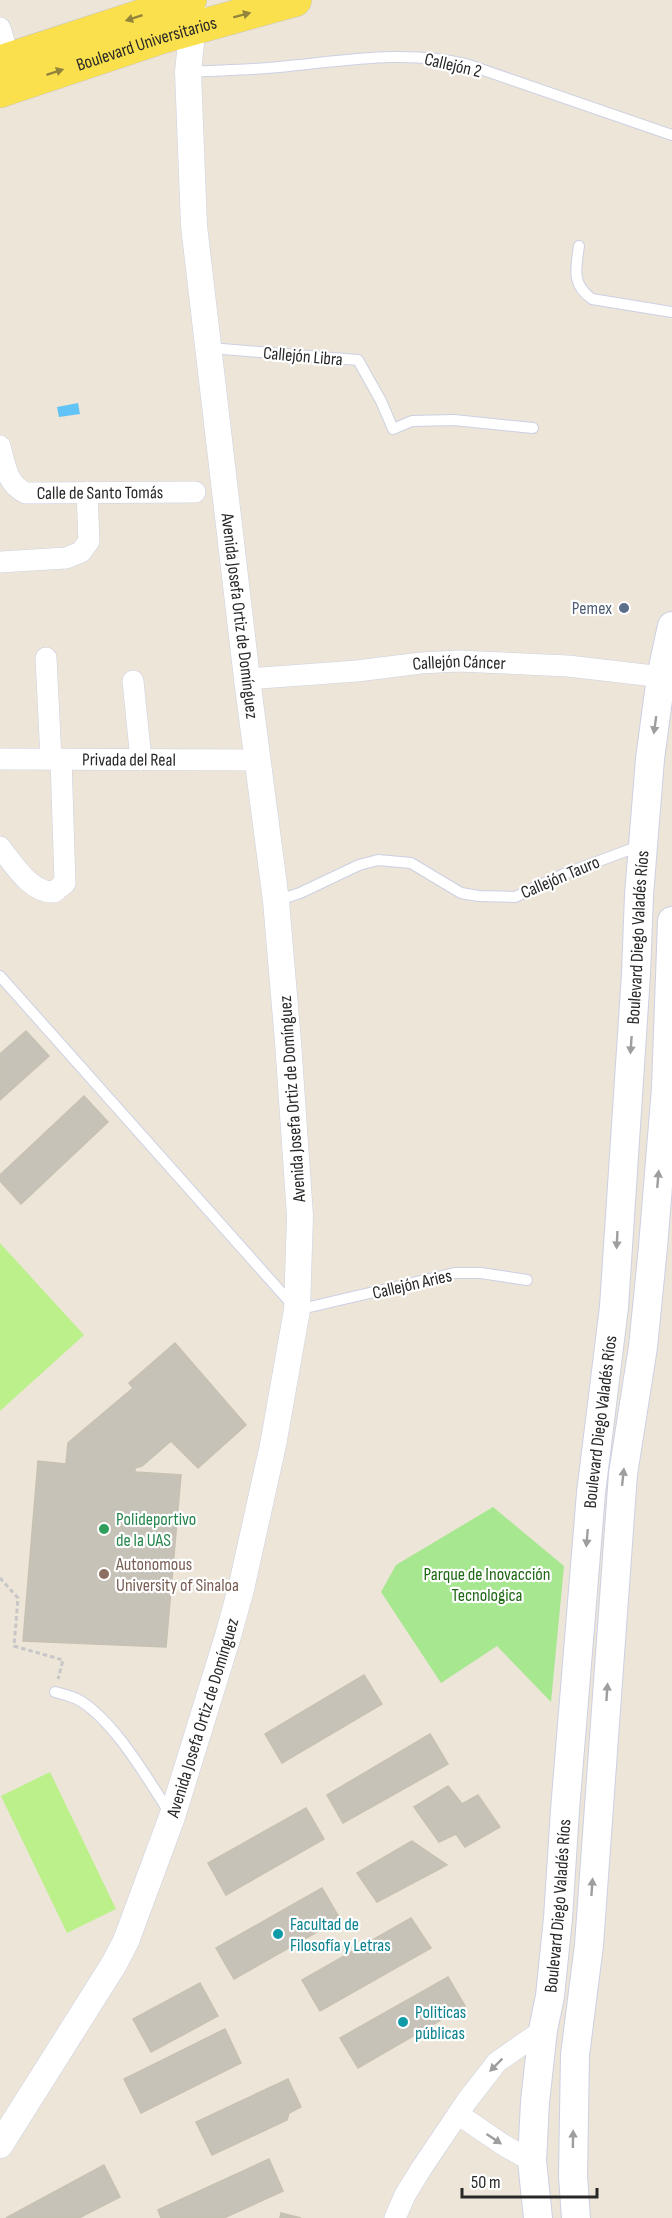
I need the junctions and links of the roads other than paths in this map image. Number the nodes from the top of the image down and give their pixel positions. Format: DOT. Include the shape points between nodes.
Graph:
graph roads {
  1 [pos="295,0"];
  2 [pos="192,10"];
  3 [pos="0,28"];
  4 [pos="5,60"];
  5 [pos="188,72"];
  6 [pos="0,91"];
  7 [pos="672,135"];
  8 [pos="579,246"];
  9 [pos="672,312"];
  10 [pos="208,348"];
  11 [pos="533,428"];
  12 [pos="0,446"];
  13 [pos="87,492"];
  14 [pos="195,492"];
  15 [pos="0,562"];
  16 [pos="672,626"];
  17 [pos="46,658"];
  18 [pos="667,677"];
  19 [pos="247,679"];
  20 [pos="133,681"];
  21 [pos="0,759"];
  22 [pos="56,759"];
  23 [pos="141,760"];
  24 [pos="258,760"];
  25 [pos="643,844"];
  26 [pos="0,847"];
  27 [pos="276,901"];
  28 [pos="672,921"];
  29 [pos="1,979"];
  30 [pos="527,1280"];
  31 [pos="297,1310"];
  32 [pos="55,1692"];
  33 [pos="172,1817"];
  34 [pos="543,2031"];
  35 [pos="458,2114"];
  36 [pos="0,2145"];
  37 [pos="532,2161"];
  38 [pos="395,2218"];
  39 [pos="538,2218"];
  40 [pos="576,2218"];
  2 -- 1 [label="main road, Boulevard Universitarios, one-way"];
  2 -- 4 [label="main road, Boulevard Universitarios, one-way"];
  2 -- 5 [label="street, Avenida Josefa Ortiz de Domínguez"];
  6 -- 2 [label="main road, Boulevard Universitarios, one-way"];
  3 -- 4 [label="street"];
  5 -- 7 [label="lane, Callejón 2" via="368,58 439,58"];
  5 -- 10 [label="street, Avenida Josefa Ortiz de Domínguez" via="194,226"];
  8 -- 9 [label="lane" via="576,273 584,293 592,298"];
  10 -- 11 [label="lane, Callejón Libra" via="358,360 393,429 412,421 454,420"];
  10 -- 19 [label="street, Avenida Josefa Ortiz de Domínguez"];
  12 -- 13 [label="street, Calle de Santo Tomás" via="11,483 17,490 26,494"];
  13 -- 14 [label="street, Calle de Santo Tomás"];
  13 -- 15 [label="street" via="89,541 81,552 66,558"];
  16 -- 18 [label="main road, Boulevard Diego Valadés Ríos"];
  17 -- 22 [label="street"];
  18 -- 19 [label="street, Callejón Cáncer" via="568,666 458,661"];
  18 -- 25 [label="main road, Boulevard Diego Valadés Ríos, one-way" via="650,759"];
  19 -- 24 [label="street, Avenida Josefa Ortiz de Domínguez"];
  20 -- 23 [label="street"];
  21 -- 22 [label="street, Privada del Real"];
  22 -- 23 [label="street, Privada del Real"];
  22 -- 26 [label="street" via="65,883 60,889 47,892 28,881"];
  23 -- 24 [label="street, Privada del Real"];
  24 -- 27 [label="street, Avenida Josefa Ortiz de Domínguez"];
  25 -- 27 [label="lane, Callejón Tauro" via="515,897 461,893 411,863 378,860"];
  25 -- 34 [label="main road, Boulevard Diego Valadés Ríos, one-way" via="614,1307 591,1493 558,1918"];
  27 -- 31 [label="street, Avenida Josefa Ortiz de Domínguez" via="300,1216"];
  40 -- 28 [label="main road, Boulevard Diego Valadés Ríos, one-way" via="575,2055 589,1945 623,1474 643,1347 655,1224 666,1088"];
  29 -- 31 [label="lane"];
  30 -- 31 [label="lane, Callejón Aries" via="454,1273"];
  31 -- 33 [label="street, Avenida Josefa Ortiz de Domínguez" via="273,1445 241,1589"];
  32 -- 33 [label="lane" via="78,1699 100,1717 126,1746"];
  33 -- 36 [label="street, Avenida Josefa Ortiz de Domínguez" via="114,1964"];
  34 -- 35 [label="street, one-way" via="497,2062"];
  34 -- 37 [label="main road, Boulevard Diego Valadés Ríos"];
  35 -- 37 [label="street, one-way"];
  35 -- 38 [label="street"];
  37 -- 39 [label="main road, Boulevard Diego Valadés Ríos"];
}
